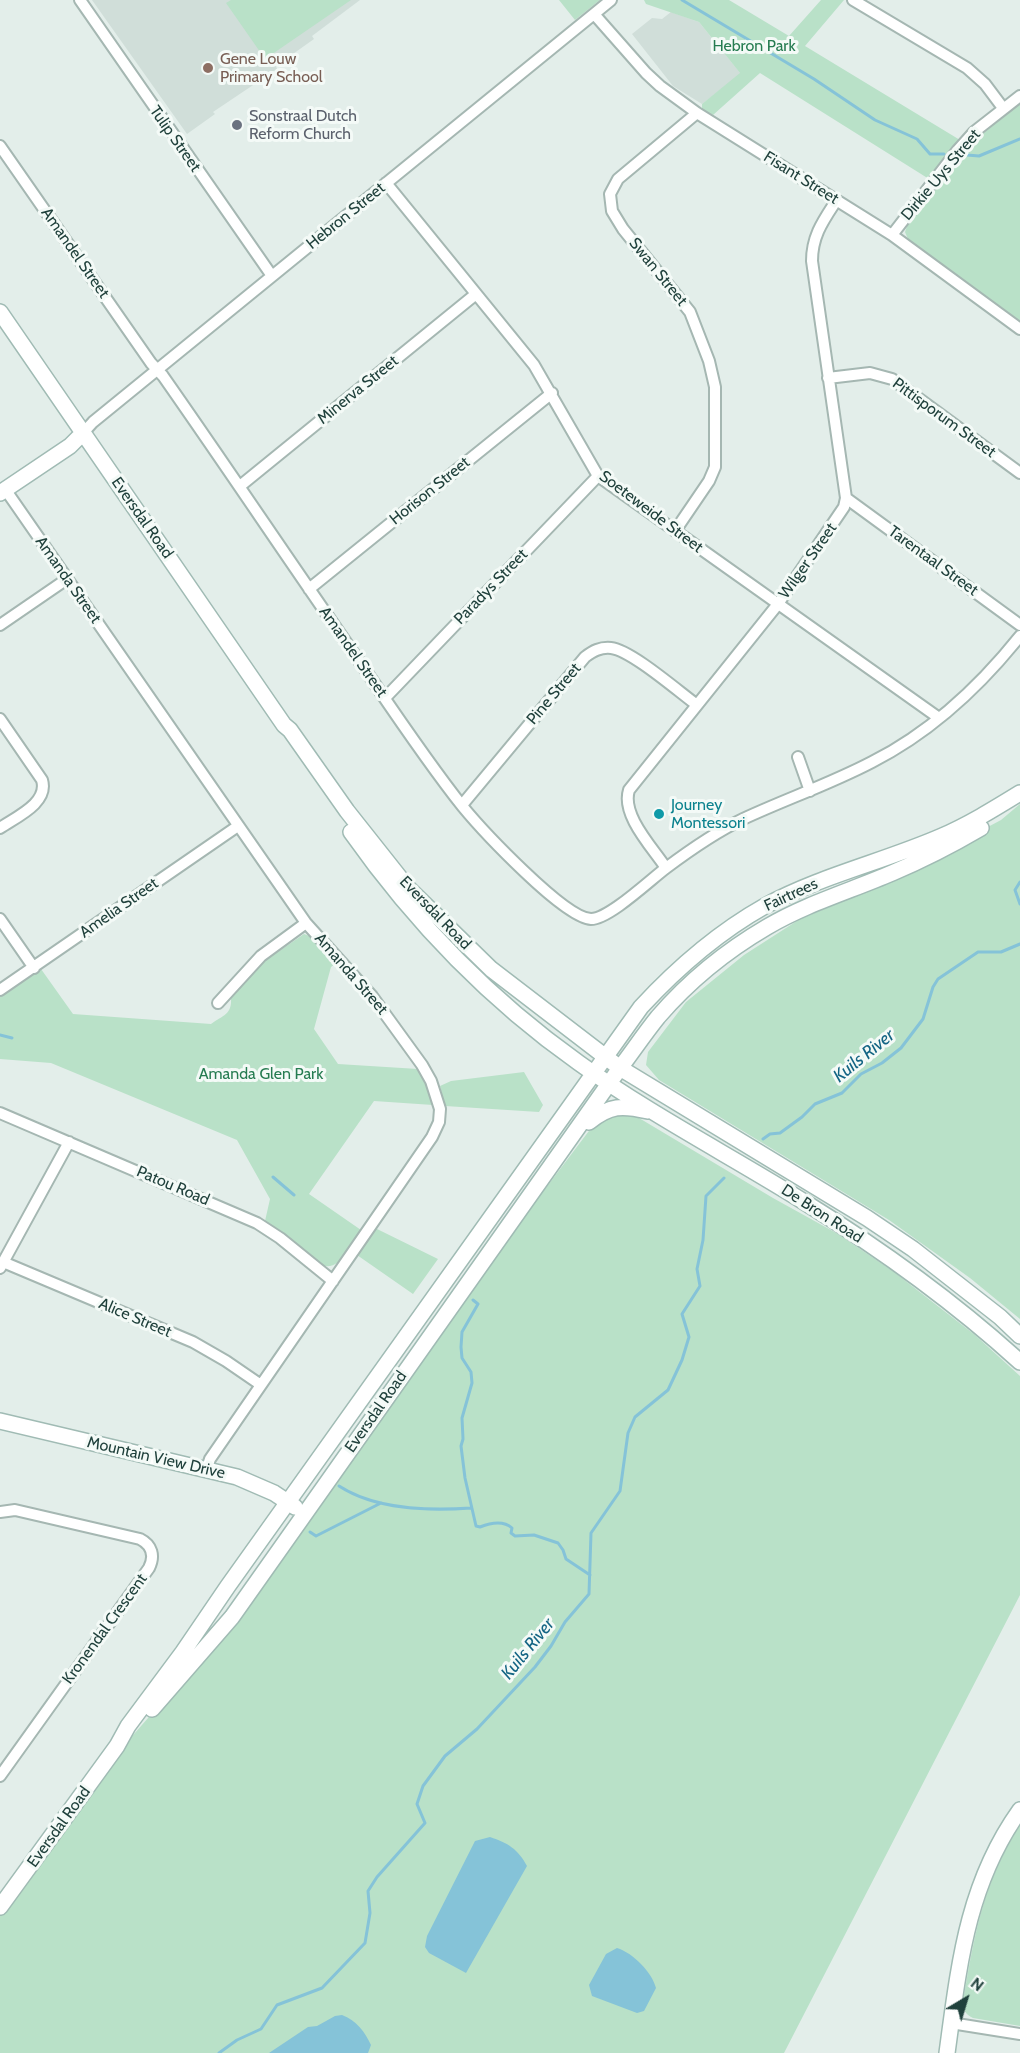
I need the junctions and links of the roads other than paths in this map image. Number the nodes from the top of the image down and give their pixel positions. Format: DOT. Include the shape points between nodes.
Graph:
graph roads {
  1 [pos="80,0"];
  2 [pos="611,0"];
  3 [pos="853,0"];
  4 [pos="594,14"];
  5 [pos="1020,96"];
  6 [pos="1003,108"];
  7 [pos="697,113"];
  8 [pos="0,146"];
  9 [pos="386,183"];
  10 [pos="836,201"];
  11 [pos="892,235"];
  12 [pos="272,276"];
  13 [pos="476,294"];
  14 [pos="0,312"];
  15 [pos="1020,329"];
  16 [pos="157,370"];
  17 [pos="828,378"];
  18 [pos="552,393"];
  19 [pos="83,433"];
  20 [pos="1020,473"];
  21 [pos="598,476"];
  22 [pos="240,486"];
  23 [pos="3,491"];
  24 [pos="846,498"];
  25 [pos="675,531"];
  26 [pos="67,579"];
  27 [pos="309,589"];
  28 [pos="778,604"];
  29 [pos="0,625"];
  30 [pos="1020,625"];
  31 [pos="1020,636"];
  32 [pos="385,698"];
  33 [pos="697,705"];
  34 [pos="939,718"];
  35 [pos="0,719"];
  36 [pos="284,725"];
  37 [pos="798,757"];
  38 [pos="810,791"];
  39 [pos="1020,793"];
  40 [pos="1020,798"];
  41 [pos="462,805"];
  42 [pos="238,826"];
  43 [pos="0,828"];
  44 [pos="666,868"];
  45 [pos="0,920"];
  46 [pos="306,923"];
  47 [pos="34,968"];
  48 [pos="0,990"];
  49 [pos="218,1003"];
  50 [pos="605,1058"];
  51 [pos="620,1068"];
  52 [pos="594,1073"];
  53 [pos="610,1084"];
  54 [pos="0,1113"];
  55 [pos="659,1114"];
  56 [pos="576,1133"];
  57 [pos="69,1142"];
  58 [pos="2,1265"];
  59 [pos="333,1281"];
  60 [pos="1020,1336"];
  61 [pos="1020,1362"];
  62 [pos="261,1385"];
  63 [pos="0,1421"];
  64 [pos="206,1471"];
  65 [pos="289,1502"];
  66 [pos="0,1512"];
  67 [pos="305,1514"];
  68 [pos="117,1746"];
  69 [pos="0,1776"];
  70 [pos="1020,1810"];
  71 [pos="0,1907"];
  72 [pos="951,2023"];
  73 [pos="1020,2034"];
  74 [pos="947,2053"];
  1 -- 12 [label="street, Tulip Street"];
  2 -- 4 [label="street, Hebron Street"];
  3 -- 6 [label="street" via="967,68"];
  4 -- 7 [label="street, Fisant Street" via="646,73"];
  4 -- 9 [label="street, Hebron Street"];
  5 -- 6 [label="street, Dirkie Uys Street"];
  6 -- 11 [label="street, Dirkie Uys Street" via="957,151"];
  7 -- 10 [label="street, Fisant Street"];
  7 -- 25 [label="street, Swan Street" via="622,175 612,188 610,200 623,229 690,312 715,387 713,475"];
  8 -- 16 [label="street, Amandel Street"];
  9 -- 12 [label="street, Hebron Street"];
  9 -- 13 [label="street, Soeteweide Street"];
  10 -- 11 [label="street, Fisant Street"];
  10 -- 17 [label="street" via="818,228 812,247"];
  11 -- 15 [label="street, Fisant Street"];
  12 -- 16 [label="street, Hebron Street"];
  13 -- 18 [label="street, Soeteweide Street"];
  13 -- 22 [label="street, Minerva Street"];
  14 -- 19 [label="street, Eversdal Road"];
  16 -- 19 [label="street, Hebron Street"];
  16 -- 22 [label="street, Amandel Street"];
  17 -- 20 [label="street, Pittisporum Street" via="870,373 892,379"];
  17 -- 24 [label="street"];
  18 -- 21 [label="street, Soeteweide Street"];
  18 -- 27 [label="street, Horison Street"];
  19 -- 23 [label="street"];
  19 -- 36 [label="street, Eversdal Road"];
  21 -- 25 [label="street, Soeteweide Street"];
  21 -- 32 [label="street, Paradys Street"];
  22 -- 27 [label="street, Amandel Street"];
  23 -- 26 [label="street, Amanda Street"];
  24 -- 28 [label="street, Wilger Street" via="842,513"];
  24 -- 30 [label="street, Tarentaal Street"];
  25 -- 28 [label="street, Soeteweide Street"];
  26 -- 29 [label="street"];
  26 -- 42 [label="street, Amanda Street"];
  27 -- 32 [label="street, Amandel Street"];
  28 -- 33 [label="street, Wilger Street"];
  28 -- 34 [label="street, Soeteweide Street"];
  31 -- 34 [label="street, Amandel Street" via="1000,661"];
  32 -- 41 [label="street, Amandel Street"];
  33 -- 41 [label="street, Pine Street" via="628,654 609,647 597,649 585,657"];
  33 -- 44 [label="street, Wilger Street" via="627,796 632,817"];
  34 -- 38 [label="street, Amandel Street" via="874,761"];
  35 -- 43 [label="street" via="44,788 39,801"];
  36 -- 50 [label="street, Eversdal Road" via="408,888 491,969"];
  36 -- 52 [label="street, Eversdal Road" via="359,843 426,927 512,1010"];
  37 -- 38 [label="street"];
  38 -- 44 [label="street, Amandel Street" via="741,820"];
  39 -- 50 [label="street, Fairtrees" via="961,828 784,897 726,930 670,976 641,1007"];
  40 -- 51 [label="street, Fairtrees" via="982,828 955,843 789,915 745,941 680,993"];
  41 -- 44 [label="street, Amandel Street" via="516,863 585,918 609,912"];
  42 -- 46 [label="street, Amanda Street"];
  42 -- 47 [label="street, Amelia Street"];
  45 -- 47 [label="street"];
  46 -- 49 [label="street" via="261,956"];
  46 -- 59 [label="street, Amanda Street" via="400,1033 431,1081 440,1109 432,1137"];
  47 -- 48 [label="street, Amelia Street"];
  50 -- 51 [label="street, Eversdal Road"];
  50 -- 52 [label="street, Fairtrees"];
  51 -- 53 [label="street, Fairtrees"];
  51 -- 60 [label="street, De Bron Road" via="867,1218 950,1277"];
  52 -- 53 [label="street, Eversdal Road"];
  52 -- 65 [label="street, Eversdal Road"];
  53 -- 55 [label="street, De Bron Road"];
  53 -- 56 [label="street, Eversdal Road"];
  54 -- 57 [label="street, Patou Road"];
  55 -- 56 [label="street" via="616,1107 599,1114"];
  55 -- 61 [label="street, De Bron Road" via="808,1203 905,1267"];
  56 -- 67 [label="street, Eversdal Road"];
  57 -- 58 [label="street"];
  57 -- 59 [label="street, Patou Road" via="257,1222"];
  58 -- 62 [label="street, Alice Street" via="193,1342"];
  59 -- 62 [label="street, Amanda Street"];
  62 -- 64 [label="street, Amanda Street" via="210,1459"];
  63 -- 64 [label="street, Mountain View Drive"];
  64 -- 65 [label="street, Mountain View Drive" via="237,1477"];
  65 -- 67 [label="street, Mountain View Drive"];
  65 -- 68 [label="street, Eversdal Road"];
  66 -- 69 [label="street, Kronendal Crescent" via="15,1510 140,1539 152,1556 149,1568"];
  67 -- 68 [label="street, Eversdal Road" via="214,1640"];
  68 -- 71 [label="street, Eversdal Road"];
  70 -- 72 [label="street" via="996,1848 980,1884 963,1947"];
  72 -- 73 [label="street"];
  72 -- 74 [label="street"];
}
